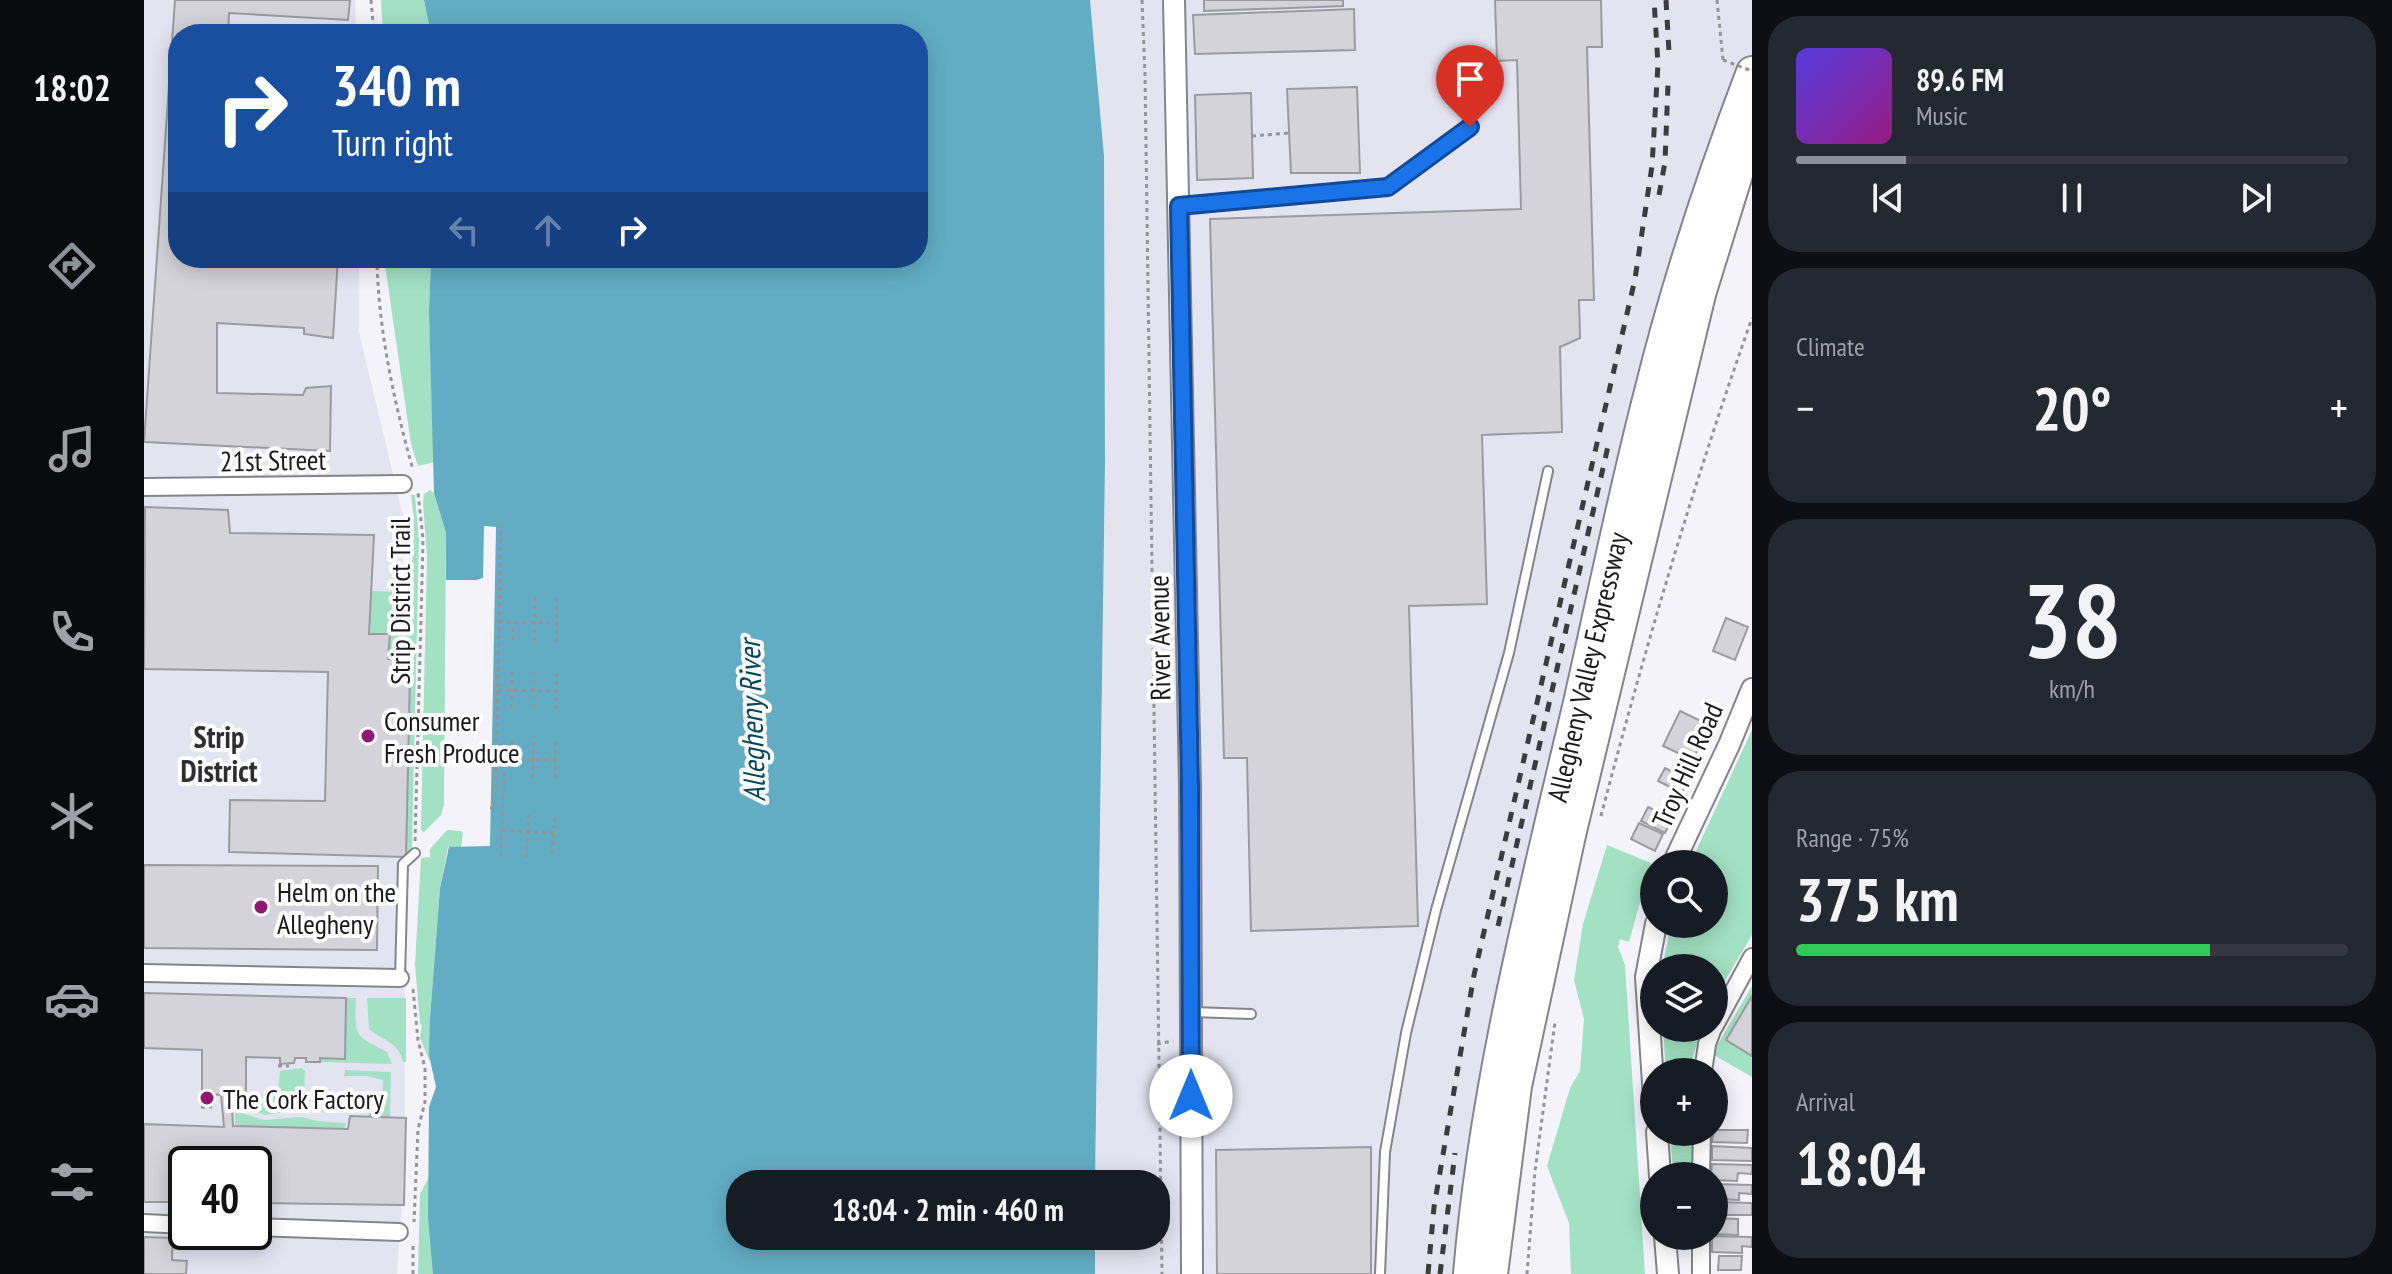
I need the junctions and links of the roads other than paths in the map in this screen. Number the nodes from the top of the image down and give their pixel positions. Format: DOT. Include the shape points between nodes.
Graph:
graph roads {
  1 [pos="1174,0"];
  2 [pos="1752,47"];
  3 [pos="1752,72"];
  4 [pos="1743,122"];
  5 [pos="1470,127"];
  6 [pos="1752,177"];
  7 [pos="1179,206"];
  8 [pos="1700,294"];
  9 [pos="1548,471"];
  10 [pos="403,484"];
  11 [pos="144,487"];
  12 [pos="1752,689"];
  13 [pos="1680,850"];
  14 [pos="415,853"];
  15 [pos="1653,938"];
  16 [pos="1752,957"];
  17 [pos="144,973"];
  18 [pos="406,983"];
  19 [pos="1728,1001"];
  20 [pos="1191,1012"];
  21 [pos="1251,1014"];
  22 [pos="1651,1058"];
  23 [pos="144,1223"];
  24 [pos="168,1224"];
  25 [pos="272,1227"];
  26 [pos="409,1230"];
  27 [pos="1666,1250"];
  28 [pos="1701,1250"];
  29 [pos="1192,1274"];
  30 [pos="1380,1274"];
  31 [pos="1469,1274"];
  32 [pos="1492,1274"];
  33 [pos="1668,1274"];
  34 [pos="1701,1274"];
  1 -- 7 [label="street, River Avenue"];
  2 -- 4 [label="highway"];
  3 -- 4 [label="highway, Allegheny Valley Expressway"];
  4 -- 8 [label="highway, Allegheny Valley Expressway"];
  4 -- 31 [label="highway, Allegheny Valley Expressway" via="1702,208 1650,392 1526,928 1493,1089"];
  5 -- 7 [label="lane" via="1388,187"];
  6 -- 8 [label="highway"];
  7 -- 20 [label="street, River Avenue"];
  8 -- 32 [label="highway, Allegheny Valley Expressway" via="1516,1086"];
  9 -- 30 [label="lane" via="1509,653 1406,1033 1385,1152"];
  10 -- 11 [label="street, 21st Street"];
  12 -- 13 [label="street, Troy Hill Road"];
  14 -- 18 [label="lane" via="403,864"];
  15 -- 22 [label="street" via="1646,977"];
  16 -- 19 [label="street"];
  17 -- 18 [label="street"];
  20 -- 21 [label="lane"];
  20 -- 29 [label="street, River Avenue"];
  23 -- 24 [label="street"];
  25 -- 26 [label="street"];
  27 -- 33 [label="street"];
  28 -- 34 [label="street"];
}
